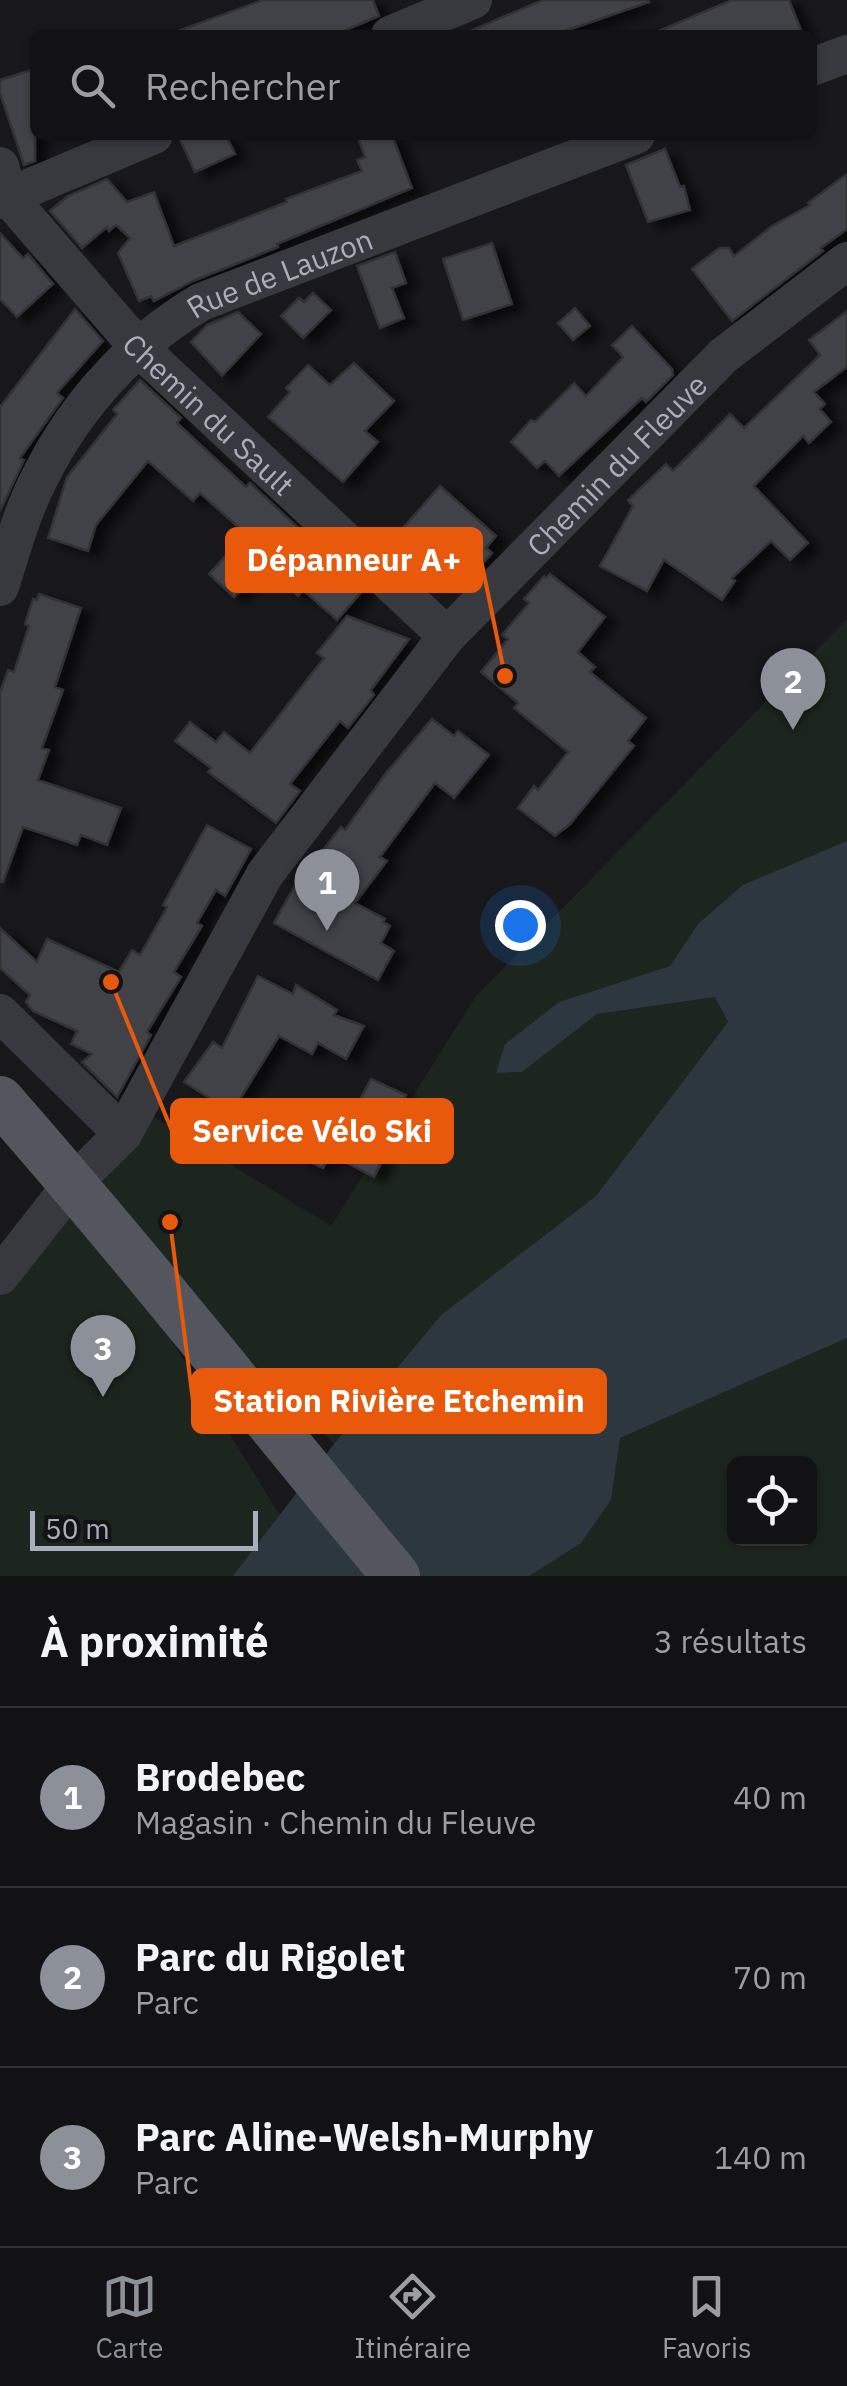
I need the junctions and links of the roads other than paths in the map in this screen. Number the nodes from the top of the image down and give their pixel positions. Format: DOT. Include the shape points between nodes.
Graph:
graph roads {
  1 [pos="473,0"];
  2 [pos="402,30"];
  3 [pos="847,54"];
  4 [pos="817,66"];
  5 [pos="140,140"];
  6 [pos="623,140"];
  7 [pos="3,188"];
  8 [pos="847,261"];
  9 [pos="138,347"];
  10 [pos="0,587"];
  11 [pos="447,636"];
  12 [pos="0,1013"];
  13 [pos="0,1100"];
  14 [pos="123,1134"];
  15 [pos="73,1183"];
  16 [pos="0,1276"];
  17 [pos="396,1576"];
  1 -- 2 [label="street"];
  3 -- 4 [label="street"];
  5 -- 7 [label="street"];
  6 -- 9 [label="street, Rue de Lauzon" via="201,302"];
  7 -- 9 [label="street, Chemin du Sault"];
  8 -- 11 [label="street, Chemin du Fleuve" via="723,356"];
  9 -- 10 [label="street, Rue de Lauzon" via="68,427 48,461"];
  9 -- 11 [label="street, Chemin du Sault"];
  11 -- 14 [label="street, Chemin du Fleuve" via="264,874"];
  12 -- 14 [label="street"];
  13 -- 15 [label="main road"];
  14 -- 15 [label="street, Chemin du Fleuve"];
  15 -- 16 [label="street, Chemin du Fleuve"];
  15 -- 17 [label="main road"];
}
